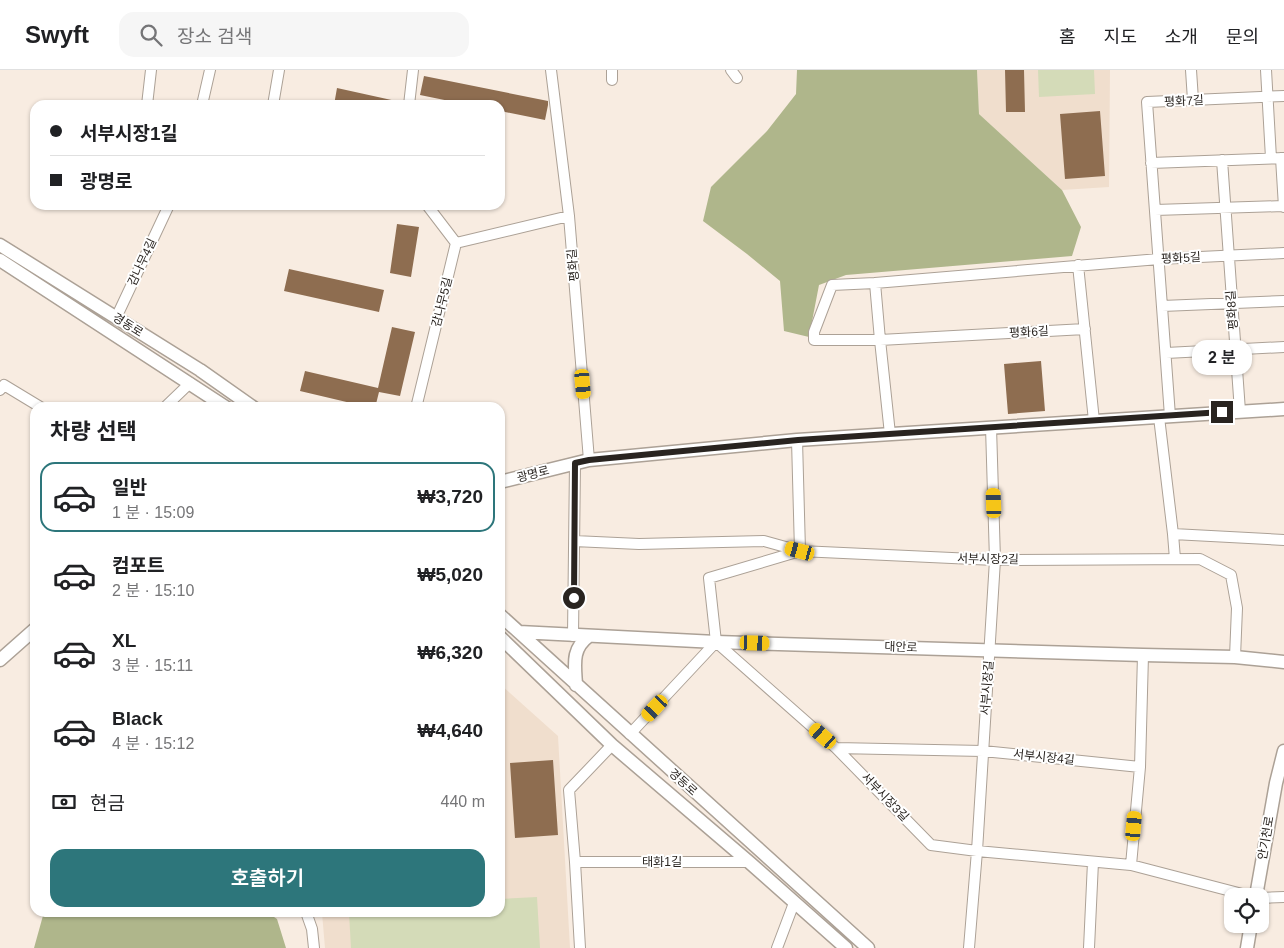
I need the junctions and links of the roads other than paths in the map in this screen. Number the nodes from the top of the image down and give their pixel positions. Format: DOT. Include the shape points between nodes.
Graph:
graph roads {
  1 [pos="152,70"];
  2 [pos="210,70"];
  3 [pos="279,70"];
  4 [pos="414,70"];
  5 [pos="552,70"];
  6 [pos="1191,70"];
  7 [pos="1266,70"];
  8 [pos="1268,96"];
  9 [pos="1284,96"];
  10 [pos="148,100"];
  11 [pos="203,100"];
  12 [pos="274,100"];
  13 [pos="409,100"];
  14 [pos="1193,100"];
  15 [pos="1279,158"];
  16 [pos="1222,160"];
  17 [pos="1152,163"];
  18 [pos="1284,206"];
  19 [pos="1225,208"];
  20 [pos="167,210"];
  21 [pos="431,210"];
  22 [pos="1155,210"];
  23 [pos="569,216"];
  24 [pos="456,243"];
  25 [pos="0,245"];
  26 [pos="1284,253"];
  27 [pos="1229,255"];
  28 [pos="1159,259"];
  29 [pos="0,260"];
  30 [pos="1078,265"];
  31 [pos="875,283"];
  32 [pos="1284,301"];
  33 [pos="1232,303"];
  34 [pos="1162,306"];
  35 [pos="116,318"];
  36 [pos="1085,329"];
  37 [pos="880,340"];
  38 [pos="1284,348"];
  39 [pos="1235,350"];
  40 [pos="1166,353"];
  41 [pos="190,383"];
  42 [pos="0,390"];
  43 [pos="32,402"];
  44 [pos="170,402"];
  45 [pos="218,402"];
  46 [pos="245,402"];
  47 [pos="417,402"];
  48 [pos="1284,409"];
  49 [pos="1240,411"];
  50 [pos="1165,416"];
  51 [pos="1094,421"];
  52 [pos="991,428"];
  53 [pos="890,434"];
  54 [pos="798,440"];
  55 [pos="589,460"];
  56 [pos="575,463"];
  57 [pos="505,481"];
  58 [pos="1173,534"];
  59 [pos="1284,540"];
  60 [pos="574,541"];
  61 [pos="800,551"];
  62 [pos="1175,558"];
  63 [pos="996,560"];
  64 [pos="505,619"];
  65 [pos="519,632"];
  66 [pos="30,633"];
  67 [pos="573,636"];
  68 [pos="589,636"];
  69 [pos="505,642"];
  70 [pos="716,642"];
  71 [pos="990,650"];
  72 [pos="1143,655"];
  73 [pos="1235,657"];
  74 [pos="0,660"];
  75 [pos="1284,662"];
  76 [pos="576,685"];
  77 [pos="630,734"];
  78 [pos="612,745"];
  79 [pos="836,748"];
  80 [pos="983,751"];
  81 [pos="1284,751"];
  82 [pos="1140,767"];
  83 [pos="1280,783"];
  84 [pos="977,851"];
  85 [pos="576,862"];
  86 [pos="749,862"];
  87 [pos="1093,862"];
  88 [pos="1131,865"];
  89 [pos="1258,888"];
  90 [pos="1224,889"];
  91 [pos="1269,898"];
  92 [pos="1284,898"];
  93 [pos="794,903"];
  94 [pos="308,917"];
  95 [pos="1249,933"];
  96 [pos="314,948"];
  97 [pos="580,948"];
  98 [pos="776,948"];
  99 [pos="846,948"];
  100 [pos="868,948"];
  101 [pos="970,948"];
  102 [pos="1089,948"];
  103 [pos="1246,948"];
  1 -- 10 [label="street"];
  2 -- 11 [label="street"];
  3 -- 12 [label="street"];
  4 -- 13 [label="street"];
  5 -- 23 [label="street, 평화길"];
  6 -- 14 [label="street"];
  7 -- 8 [label="street"];
  8 -- 9 [label="street, 평화7길"];
  8 -- 14 [label="street, 평화7길"];
  8 -- 15 [label="street"];
  14 -- 17 [label="street, 평화7길" via="1147,102"];
  15 -- 16 [label="street"];
  15 -- 18 [label="street"];
  16 -- 17 [label="street"];
  16 -- 19 [label="street, 평화8길"];
  17 -- 22 [label="street, 평화7길"];
  18 -- 19 [label="street"];
  19 -- 22 [label="street"];
  19 -- 27 [label="street, 평화8길"];
  20 -- 35 [label="street, 감나무4길"];
  21 -- 24 [label="street"];
  22 -- 28 [label="street, 평화7길"];
  23 -- 24 [label="street"];
  23 -- 55 [label="street, 평화길"];
  24 -- 47 [label="street, 감나무5길"];
  25 -- 35 [label="street, 경동로"];
  26 -- 27 [label="street, 평화5길"];
  27 -- 28 [label="street, 평화5길"];
  27 -- 33 [label="street, 평화8길"];
  28 -- 30 [label="street, 평화5길"];
  28 -- 34 [label="street, 평화7길"];
  29 -- 41 [label="street, 경동로"];
  30 -- 31 [label="street, 평화5길"];
  30 -- 36 [label="street"];
  31 -- 37 [label="street"];
  31 -- 37 [label="street, 평화5길" via="832,285 814,340"];
  32 -- 33 [label="street"];
  33 -- 34 [label="street"];
  33 -- 39 [label="street, 평화8길"];
  34 -- 40 [label="street, 평화7길"];
  35 -- 46 [label="street, 경동로"];
  36 -- 37 [label="street, 평화6길"];
  36 -- 51 [label="street"];
  37 -- 53 [label="street"];
  38 -- 39 [label="street"];
  39 -- 40 [label="street"];
  39 -- 49 [label="street, 평화8길"];
  40 -- 50 [label="street, 평화7길"];
  41 -- 44 [label="street"];
  41 -- 45 [label="street, 경동로"];
  42 -- 43 [label="street" via="4,385"];
  48 -- 49 [label="street, 광명로"];
  49 -- 50 [label="street, 광명로"];
  50 -- 51 [label="street, 광명로"];
  50 -- 58 [label="street"];
  51 -- 52 [label="street, 광명로"];
  52 -- 53 [label="street, 광명로"];
  52 -- 63 [label="street, 서부시장길"];
  53 -- 54 [label="street, 광명로"];
  54 -- 55 [label="street, 광명로"];
  54 -- 61 [label="street"];
  55 -- 56 [label="street, 광명로"];
  56 -- 57 [label="street, 광명로"];
  56 -- 60 [label="street"];
  58 -- 59 [label="street"];
  58 -- 62 [label="street"];
  60 -- 61 [label="street" via="639,544 764,541"];
  60 -- 67 [label="street"];
  61 -- 63 [label="street, 서부시장2길"];
  61 -- 70 [label="street, 서부시장2길" via="709,578"];
  62 -- 63 [label="street, 서부시장2길"];
  62 -- 73 [label="street, 서부시장2길" via="1200,559 1231,575 1237,608"];
  63 -- 71 [label="street, 서부시장길"];
  64 -- 65 [label="street, 경동로"];
  65 -- 67 [label="street, 대안로"];
  65 -- 76 [label="street, 경동로"];
  66 -- 74 [label="street"];
  67 -- 68 [label="street, 대안로"];
  68 -- 70 [label="street, 대안로"];
  68 -- 76 [label="street" via="578,646 575,656"];
  69 -- 78 [label="street, 경동로"];
  70 -- 71 [label="street, 대안로"];
  70 -- 77 [label="street"];
  70 -- 79 [label="street, 서부시장3길"];
  71 -- 72 [label="street, 대안로"];
  71 -- 80 [label="street, 서부시장길"];
  72 -- 73 [label="street, 대안로"];
  72 -- 82 [label="street"];
  73 -- 75 [label="street, 대안로"];
  76 -- 77 [label="street, 경동로"];
  77 -- 100 [label="street, 경동로"];
  78 -- 85 [label="street" via="569,790"];
  78 -- 86 [label="street, 경동로"];
  79 -- 80 [label="street, 서부시장4길"];
  79 -- 84 [label="street, 서부시장3길" via="931,845"];
  80 -- 82 [label="street, 서부시장4길"];
  80 -- 84 [label="street, 서부시장길"];
  81 -- 83 [label="street, 안기천로"];
  82 -- 88 [label="street"];
  83 -- 89 [label="street, 안기천로"];
  84 -- 87 [label="street, 서부시장3길"];
  84 -- 101 [label="street, 서부시장길"];
  85 -- 86 [label="street, 태화1길"];
  85 -- 97 [label="street"];
  86 -- 93 [label="street, 경동로"];
  87 -- 88 [label="street, 서부시장3길"];
  87 -- 102 [label="street"];
  88 -- 90 [label="street, 서부시장3길"];
  91 -- 92 [label="street"];
  93 -- 98 [label="street"];
  93 -- 99 [label="street, 경동로"];
  94 -- 96 [label="street"];
  95 -- 103 [label="street"];
}
